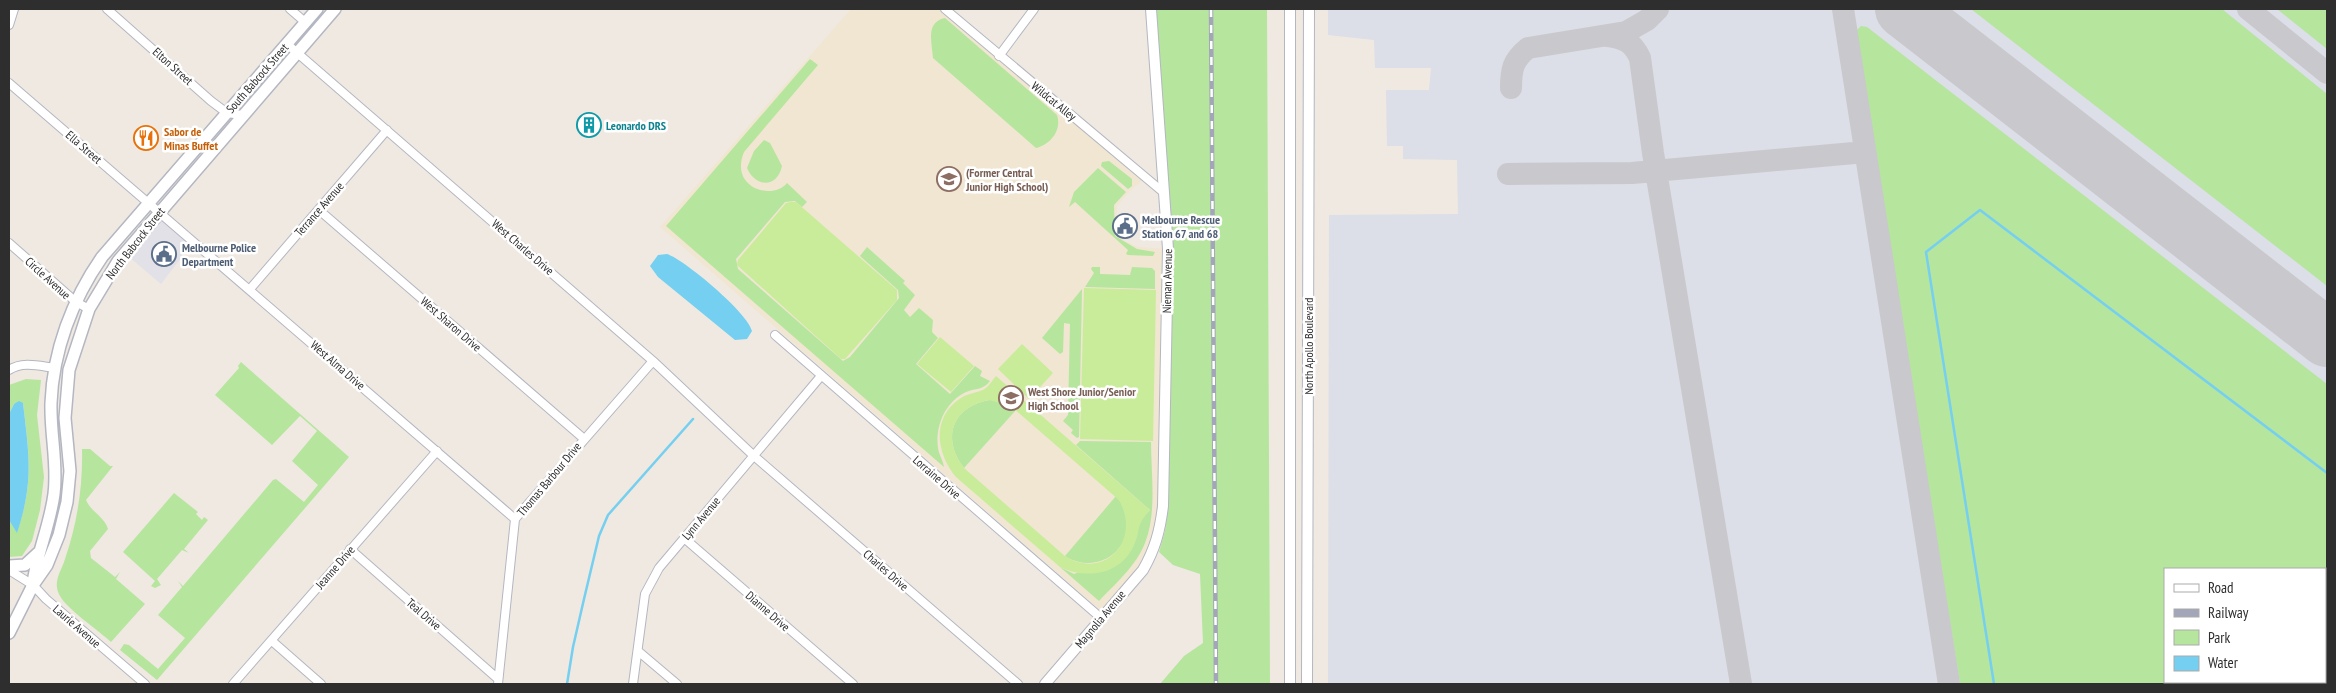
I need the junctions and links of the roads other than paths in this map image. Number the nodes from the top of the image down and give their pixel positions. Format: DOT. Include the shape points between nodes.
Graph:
graph roads {
  1 [pos="14,9"];
  2 [pos="107,9"];
  3 [pos="290,9"];
  4 [pos="317,9"];
  5 [pos="334,9"];
  6 [pos="945,9"];
  7 [pos="1034,9"];
  8 [pos="1151,9"];
  9 [pos="1290,9"];
  10 [pos="1309,9"];
  11 [pos="9,21"];
  12 [pos="305,22"];
  13 [pos="287,44"];
  14 [pos="297,52"];
  15 [pos="999,56"];
  16 [pos="9,83"];
  17 [pos="227,113"];
  18 [pos="242,115"];
  19 [pos="387,130"];
  20 [pos="198,147"];
  21 [pos="1163,192"];
  22 [pos="148,202"];
  23 [pos="319,210"];
  24 [pos="159,211"];
  25 [pos="9,243"];
  26 [pos="250,289"];
  27 [pos="76,302"];
  28 [pos="89,309"];
  29 [pos="775,335"];
  30 [pos="653,361"];
  31 [pos="55,368"];
  32 [pos="9,370"];
  33 [pos="821,376"];
  34 [pos="583,438"];
  35 [pos="437,451"];
  36 [pos="754,456"];
  37 [pos="516,518"];
  38 [pos="684,538"];
  39 [pos="350,549"];
  40 [pos="39,551"];
  41 [pos="1153,553"];
  42 [pos="9,566"];
  43 [pos="9,570"];
  44 [pos="33,585"];
  45 [pos="1101,618"];
  46 [pos="9,633"];
  47 [pos="272,641"];
  48 [pos="638,651"];
  49 [pos="498,682"];
  50 [pos="145,684"];
  51 [pos="233,684"];
  52 [pos="321,684"];
  53 [pos="633,684"];
  54 [pos="677,684"];
  55 [pos="853,684"];
  56 [pos="1018,684"];
  57 [pos="1045,684"];
  58 [pos="1290,684"];
  59 [pos="1307,684"];
  1 -- 11 [label="street"];
  2 -- 17 [label="street, Elton Street"];
  3 -- 12 [label="street"];
  4 -- 12 [label="main road, South Babcock Street"];
  5 -- 14 [label="main road, North Babcock Street"];
  6 -- 15 [label="street, Wildcat Alley"];
  7 -- 15 [label="street"];
  8 -- 21 [label="street, Nieman Avenue"];
  9 -- 58 [label="street, North Apollo Boulevard"];
  10 -- 59 [label="street, North Apollo Boulevard"];
  12 -- 13 [label="main road, South Babcock Street"];
  13 -- 14 [label="street, West Charles Drive"];
  13 -- 17 [label="main road, South Babcock Street"];
  14 -- 18 [label="main road, North Babcock Street"];
  14 -- 19 [label="street, West Charles Drive"];
  15 -- 21 [label="street, Wildcat Alley"];
  16 -- 22 [label="street, Ella Street"];
  17 -- 18 [label="street"];
  17 -- 20 [label="main road, South Babcock Street"];
  18 -- 24 [label="main road, North Babcock Street"];
  19 -- 23 [label="street, Terrance Avenue"];
  19 -- 30 [label="street, West Charles Drive"];
  20 -- 22 [label="main road, North Babcock Street"];
  21 -- 41 [label="street, Nieman Avenue" via="1168,249 1163,506"];
  22 -- 24 [label="street, Ella Street"];
  22 -- 27 [label="main road, North Babcock Street" via="102,257"];
  23 -- 26 [label="street, Terrance Avenue"];
  23 -- 34 [label="street, West Sharon Drive"];
  24 -- 26 [label="street, West Alma Drive"];
  24 -- 28 [label="main road, North Babcock Street" via="118,261"];
  25 -- 27 [label="street, Circle Avenue"];
  26 -- 35 [label="street, West Alma Drive"];
  27 -- 28 [label="street, Circle Avenue"];
  27 -- 31 [label="main road, North Babcock Street" via="62,336"];
  28 -- 44 [label="main road, North Babcock Street" via="69,370 65,418 70,471 66,502 59,535 47,565"];
  29 -- 33 [label="street, Lorraine Drive"];
  30 -- 34 [label="street, Thomas Barbour Drive"];
  30 -- 36 [label="street, West Charles Drive"];
  31 -- 32 [label="street" via="27,364"];
  31 -- 40 [label="main road, North Babcock Street" via="51,404 56,466 54,494"];
  33 -- 36 [label="street, Lynn Avenue"];
  33 -- 45 [label="street, Lorraine Drive"];
  34 -- 37 [label="street, Thomas Barbour Drive"];
  35 -- 37 [label="street, West Alma Drive"];
  35 -- 39 [label="street, Jeanne Drive"];
  36 -- 38 [label="street, Lynn Avenue"];
  36 -- 56 [label="street, Charles Drive"];
  37 -- 49 [label="street, Thomas Barbour Drive"];
  38 -- 48 [label="street, Lynn Avenue" via="659,568 645,594"];
  38 -- 55 [label="street, Dianne Drive"];
  39 -- 47 [label="street, Jeanne Drive"];
  39 -- 49 [label="street, Teal Drive"];
  40 -- 42 [label="main road" via="25,565"];
  40 -- 44 [label="main road, North Babcock Street"];
  41 -- 45 [label="street, Magnolia Avenue" via="1143,570"];
  43 -- 44 [label="street, Laurie Avenue"];
  44 -- 46 [label="main road, North Babcock Street"];
  44 -- 50 [label="street, Laurie Avenue"];
  45 -- 57 [label="street, Magnolia Avenue"];
  47 -- 51 [label="street, Jeanne Drive"];
  47 -- 52 [label="street"];
  48 -- 53 [label="street, Lynn Avenue"];
  48 -- 54 [label="street"];
}
